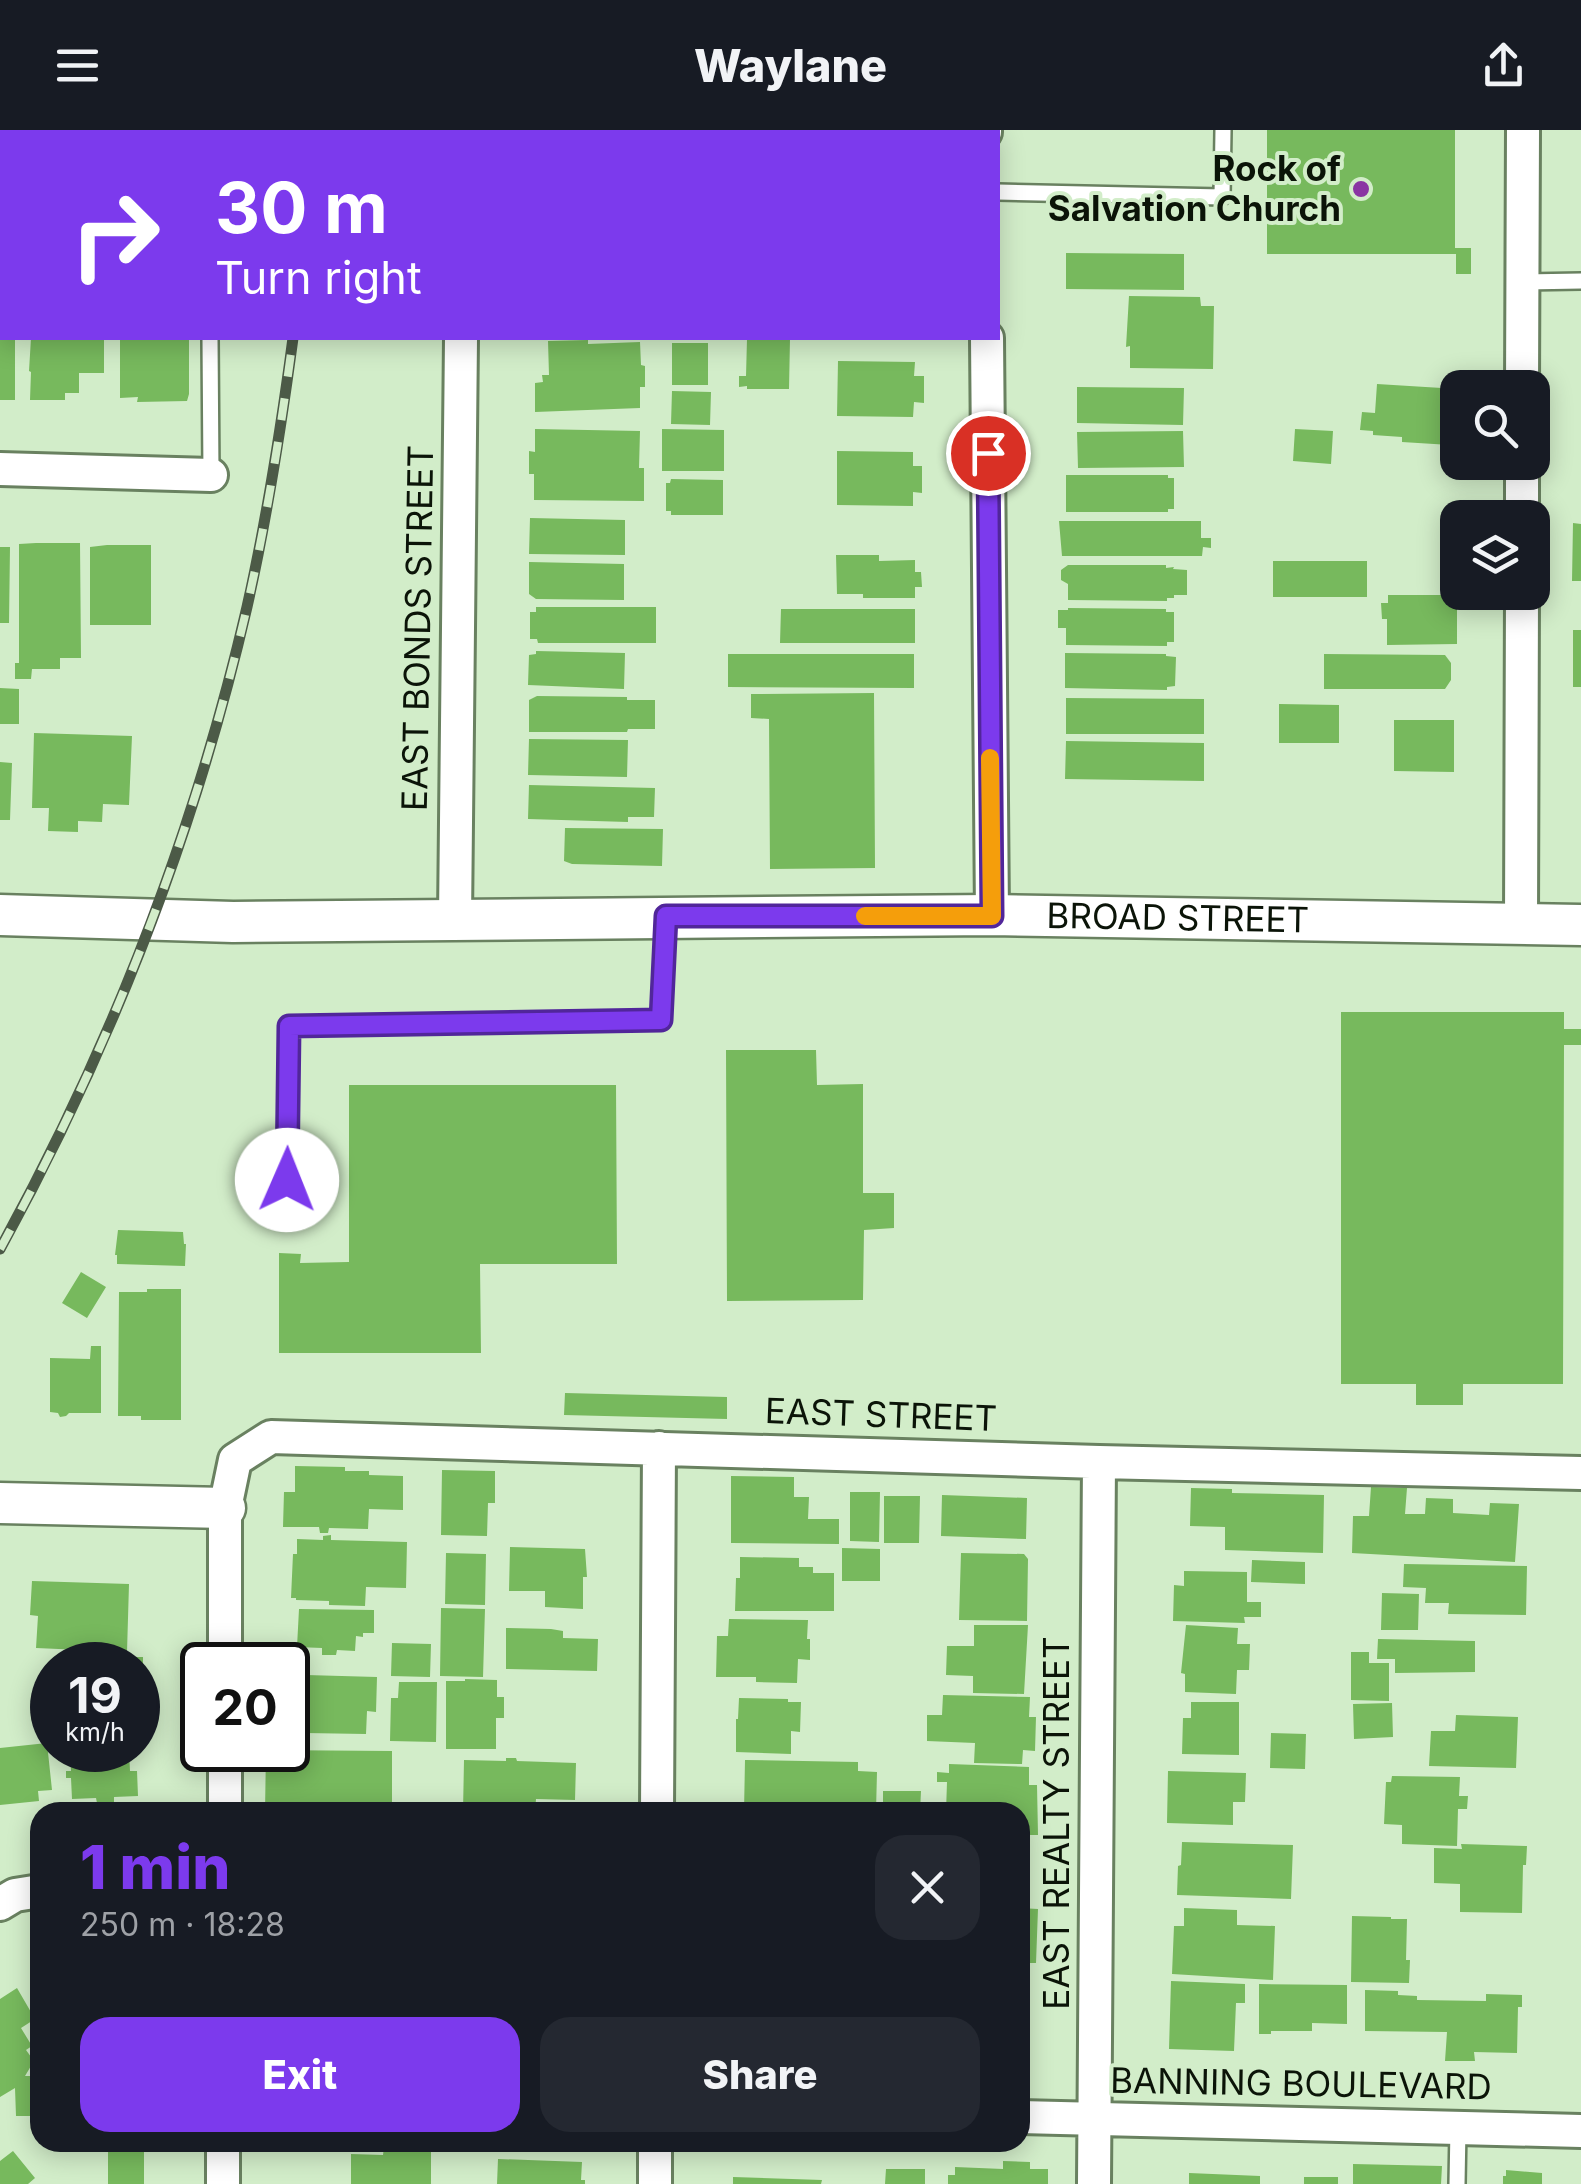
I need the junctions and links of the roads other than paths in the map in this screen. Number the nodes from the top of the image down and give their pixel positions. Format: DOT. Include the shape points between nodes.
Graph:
graph roads {
  1 [pos="1223,130"];
  2 [pos="1523,130"];
  3 [pos="1000,192"];
  4 [pos="1581,281"];
  5 [pos="1522,282"];
  6 [pos="210,340"];
  7 [pos="461,340"];
  8 [pos="986,340"];
  9 [pos="1522,370"];
  10 [pos="0,469"];
  11 [pos="211,476"];
  12 [pos="1522,610"];
  13 [pos="0,915"];
  14 [pos="666,916"];
  15 [pos="992,916"];
  16 [pos="455,920"];
  17 [pos="1521,924"];
  18 [pos="1581,925"];
  19 [pos="286,1218"];
  20 [pos="658,1448"];
  21 [pos="1099,1462"];
  22 [pos="1581,1473"];
  23 [pos="0,1504"];
  24 [pos="224,1508"];
  25 [pos="225,1642"];
  26 [pos="225,1772"];
  27 [pos="225,1802"];
  28 [pos="657,1802"];
  29 [pos="30,1893"];
  30 [pos="0,1904"];
  31 [pos="1030,2117"];
  32 [pos="1095,2119"];
  33 [pos="1458,2128"];
  34 [pos="1581,2131"];
  35 [pos="223,2152"];
  36 [pos="656,2152"];
  37 [pos="223,2184"];
  38 [pos="655,2184"];
  39 [pos="1094,2184"];
  40 [pos="1457,2184"];
  1 -- 3 [label="lane" via="1222,197"];
  2 -- 5 [label="street"];
  4 -- 5 [label="lane"];
  5 -- 9 [label="street"];
  6 -- 11 [label="lane"];
  7 -- 16 [label="street, EAST BONDS STREET"];
  8 -- 15 [label="street"];
  10 -- 11 [label="street"];
  12 -- 17 [label="street"];
  13 -- 16 [label="street, BROAD STREET"];
  14 -- 15 [label="street, BROAD STREET"];
  14 -- 16 [label="street, BROAD STREET"];
  14 -- 19 [label="lane" via="661,1020 289,1026"];
  15 -- 17 [label="street, BROAD STREET"];
  17 -- 18 [label="street, BROAD STREET"];
  20 -- 21 [label="street, EAST STREET"];
  20 -- 24 [label="street, EAST STREET" via="271,1437 235,1460"];
  20 -- 28 [label="street"];
  21 -- 22 [label="street, EAST STREET"];
  21 -- 32 [label="street, EAST REALTY STREET"];
  23 -- 24 [label="street"];
  24 -- 25 [label="street, EAST STREET"];
  26 -- 27 [label="street"];
  29 -- 30 [label="street"];
  31 -- 32 [label="street, BANNING BOULEVARD"];
  32 -- 33 [label="street, BANNING BOULEVARD"];
  32 -- 39 [label="street, EAST REALTY STREET"];
  33 -- 34 [label="street, BANNING BOULEVARD"];
  33 -- 40 [label="lane"];
  35 -- 37 [label="street"];
  36 -- 38 [label="street"];
}
